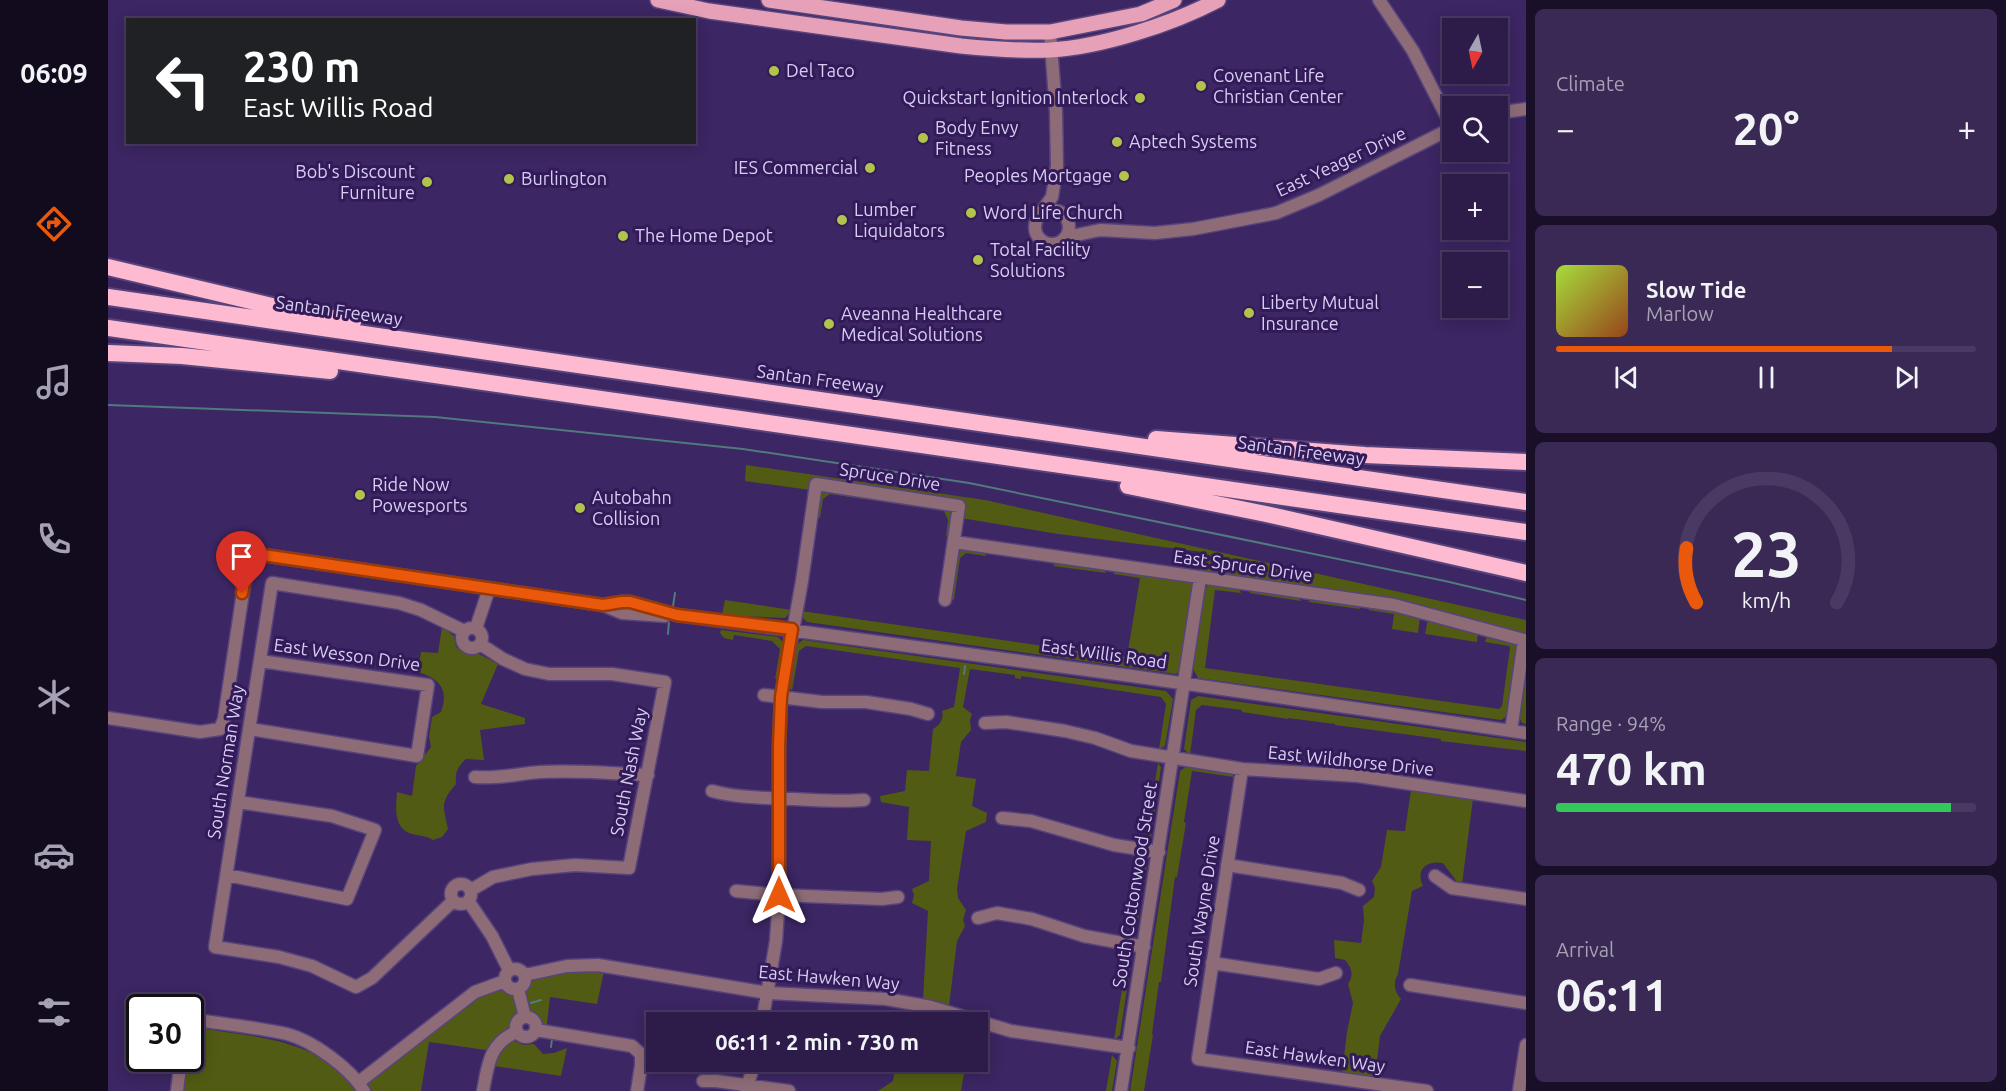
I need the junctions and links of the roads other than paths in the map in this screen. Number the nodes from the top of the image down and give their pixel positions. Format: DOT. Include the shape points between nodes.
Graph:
graph roads {
  1 [pos="658,0"];
  2 [pos="769,0"];
  3 [pos="1174,0"];
  4 [pos="1218,0"];
  5 [pos="1379,0"];
  6 [pos="1050,32"];
  7 [pos="1051,50"];
  8 [pos="1442,108"];
  9 [pos="1526,109"];
  10 [pos="1508,111"];
  11 [pos="1442,133"];
  12 [pos="1054,189"];
  13 [pos="1039,215"];
  14 [pos="1065,217"];
  15 [pos="1100,230"];
  16 [pos="1066,237"];
  17 [pos="108,267"];
  18 [pos="108,297"];
  19 [pos="108,328"];
  20 [pos="108,353"];
  21 [pos="557,362"];
  22 [pos="459,378"];
  23 [pos="1062,436"];
  24 [pos="964,450"];
  25 [pos="1526,462"];
  26 [pos="1526,502"];
  27 [pos="1526,532"];
  28 [pos="954,542"];
  29 [pos="1526,573"];
  30 [pos="1200,578"];
  31 [pos="489,589"];
  32 [pos="945,600"];
  33 [pos="792,629"];
  34 [pos="470,630"];
  35 [pos="480,644"];
  36 [pos="260,661"];
  37 [pos="1185,684"];
  38 [pos="764,695"];
  39 [pos="781,697"];
  40 [pos="928,714"];
  41 [pos="108,718"];
  42 [pos="985,723"];
  43 [pos="249,729"];
  44 [pos="1511,731"];
  45 [pos="1526,733"];
  46 [pos="1173,759"];
  47 [pos="1242,769"];
  48 [pos="648,776"];
  49 [pos="475,777"];
  50 [pos="712,791"];
  51 [pos="779,798"];
  52 [pos="864,800"];
  53 [pos="1526,801"];
  54 [pos="238,802"];
  55 [pos="1002,818"];
  56 [pos="1159,852"];
  57 [pos="1227,865"];
  58 [pos="227,875"];
  59 [pos="1435,876"];
  60 [pos="1359,890"];
  61 [pos="736,891"];
  62 [pos="779,895"];
  63 [pos="470,896"];
  64 [pos="898,897"];
  65 [pos="1526,899"];
  66 [pos="453,901"];
  67 [pos="978,918"];
  68 [pos="1144,947"];
  69 [pos="1212,963"];
  70 [pos="1336,973"];
  71 [pos="507,975"];
  72 [pos="525,975"];
  73 [pos="1410,985"];
  74 [pos="518,988"];
  75 [pos="768,993"];
  76 [pos="1526,1004"];
  77 [pos="764,1012"];
  78 [pos="525,1017"];
  79 [pos="204,1021"];
  80 [pos="536,1030"];
  81 [pos="516,1032"];
  82 [pos="1526,1045"];
  83 [pos="1128,1048"];
  84 [pos="1198,1059"];
  85 [pos="179,1072"];
  86 [pos="752,1072"];
  87 [pos="703,1081"];
  88 [pos="1362,1086"];
  89 [pos="361,1087"];
  90 [pos="747,1088"];
  91 [pos="177,1091"];
  92 [pos="483,1091"];
  93 [pos="638,1091"];
  94 [pos="789,1091"];
  95 [pos="1121,1091"];
  96 [pos="1427,1091"];
  97 [pos="1519,1091"];
  1 -- 7 [label="main road" via="709,11 961,46"];
  2 -- 6 [label="main road" via="961,28"];
  3 -- 6 [label="main road" via="1142,14"];
  4 -- 7 [label="main road" via="1152,27"];
  5 -- 8 [label="street" via="1413,51"];
  6 -- 7 [label="street"];
  7 -- 12 [label="street" via="1057,141"];
  9 -- 10 [label="street"];
  11 -- 15 [label="street, East Yeager Drive" via="1276,213 1155,233"];
  12 -- 13 [label="street"];
  12 -- 14 [label="street"];
  13 -- 14 [label="street" via="1050,210"];
  13 -- 16 [label="street" via="1035,232 1042,241 1053,244"];
  14 -- 15 [label="street, East Yeager Drive"];
  14 -- 16 [label="street" via="1069,229"];
  15 -- 16 [label="street, East Yeager Drive"];
  17 -- 21 [label="highway" via="276,307 525,350"];
  18 -- 21 [label="highway, Santan Freeway"];
  19 -- 22 [label="highway"];
  20 -- 22 [label="highway" via="182,356 409,379"];
  21 -- 23 [label="highway, Santan Freeway"];
  22 -- 24 [label="highway"];
  23 -- 25 [label="highway" via="1103,433 1331,453"];
  23 -- 26 [label="highway, Santan Freeway"];
  24 -- 27 [label="highway"];
  24 -- 29 [label="highway" via="1001,464 1266,514"];
  28 -- 30 [label="street, East Spruce Drive"];
  28 -- 32 [label="street"];
  28 -- 33 [label="street, Spruce Drive" via="959,506 816,484"];
  30 -- 37 [label="street, South Cottonwood Street"];
  30 -- 44 [label="street, East Spruce Drive" via="1394,605 1524,640"];
  31 -- 33 [label="street, East Willis Road" via="603,605 622,613 677,615"];
  31 -- 34 [label="street"];
  31 -- 41 [label="street, East Willis Road" via="263,555 250,560 246,572 220,729 201,732"];
  33 -- 37 [label="street, East Willis Road"];
  33 -- 39 [label="street"];
  34 -- 35 [label="street" via="482,635"];
  34 -- 35 [label="street" via="462,640 466,646"];
  34 -- 36 [label="street, South Norman Way" via="399,603 272,583"];
  35 -- 48 [label="street, South Nash Way" via="525,669 549,674 612,674 665,682"];
  36 -- 43 [label="street, South Norman Way"];
  36 -- 43 [label="street, East Wesson Drive" via="428,686 417,756"];
  37 -- 44 [label="street, East Willis Road"];
  37 -- 46 [label="street, South Cottonwood Street"];
  38 -- 39 [label="street"];
  39 -- 40 [label="street" via="866,702"];
  39 -- 51 [label="street"];
  42 -- 46 [label="street, East Wildhorse Drive" via="1006,722 1065,731"];
  43 -- 54 [label="street, South Norman Way"];
  44 -- 45 [label="street, East Willis Road"];
  46 -- 47 [label="street, East Wildhorse Drive"];
  46 -- 56 [label="street, South Cottonwood Street"];
  47 -- 53 [label="street, East Wildhorse Drive" via="1358,776"];
  47 -- 57 [label="street, South Wayne Drive"];
  48 -- 49 [label="street" via="580,770 496,779"];
  48 -- 63 [label="street, South Nash Way" via="629,868 575,865 532,869 493,877"];
  50 -- 51 [label="street"];
  51 -- 52 [label="street"];
  51 -- 62 [label="street"];
  54 -- 58 [label="street, South Norman Way"];
  54 -- 58 [label="street" via="332,816 375,830 347,899"];
  55 -- 56 [label="street"];
  56 -- 68 [label="street, South Cottonwood Street"];
  57 -- 60 [label="street" via="1342,883"];
  57 -- 69 [label="street, South Wayne Drive"];
  58 -- 66 [label="street, South Norman Way" via="216,947 312,966 356,987 372,978"];
  59 -- 65 [label="street" via="1452,888"];
  61 -- 62 [label="street"];
  62 -- 64 [label="street"];
  62 -- 75 [label="street"];
  63 -- 66 [label="street" via="463,905"];
  63 -- 66 [label="street" via="462,884 455,886 451,891"];
  63 -- 71 [label="street"];
  67 -- 68 [label="street" via="997,913 1032,919 1084,936"];
  68 -- 83 [label="street, South Cottonwood Street"];
  69 -- 70 [label="street" via="1319,979"];
  69 -- 84 [label="street, South Wayne Drive"];
  71 -- 72 [label="street" via="518,969"];
  71 -- 74 [label="street" via="508,987"];
  71 -- 89 [label="street" via="475,992"];
  72 -- 74 [label="street" via="524,985"];
  72 -- 75 [label="street, East Hawken Way" via="567,966 598,965"];
  73 -- 76 [label="street"];
  74 -- 78 [label="street"];
  75 -- 77 [label="street"];
  75 -- 83 [label="street, East Hawken Way" via="886,999 931,1007 1011,1031"];
  78 -- 80 [label="street" via="534,1021"];
  78 -- 81 [label="street" via="517,1022"];
  79 -- 89 [label="street" via="288,1035 331,1058"];
  80 -- 81 [label="street" via="525,1038"];
  80 -- 93 [label="street" via="632,1046 640,1054"];
  81 -- 92 [label="street" via="498,1045 488,1059"];
  82 -- 97 [label="street"];
  83 -- 95 [label="street, South Cottonwood Street"];
  84 -- 88 [label="street, East Hawken Way"];
  85 -- 91 [label="street"];
  86 -- 90 [label="street"];
  87 -- 90 [label="street"];
  88 -- 96 [label="street, East Hawken Way"];
  90 -- 94 [label="street"];
}
